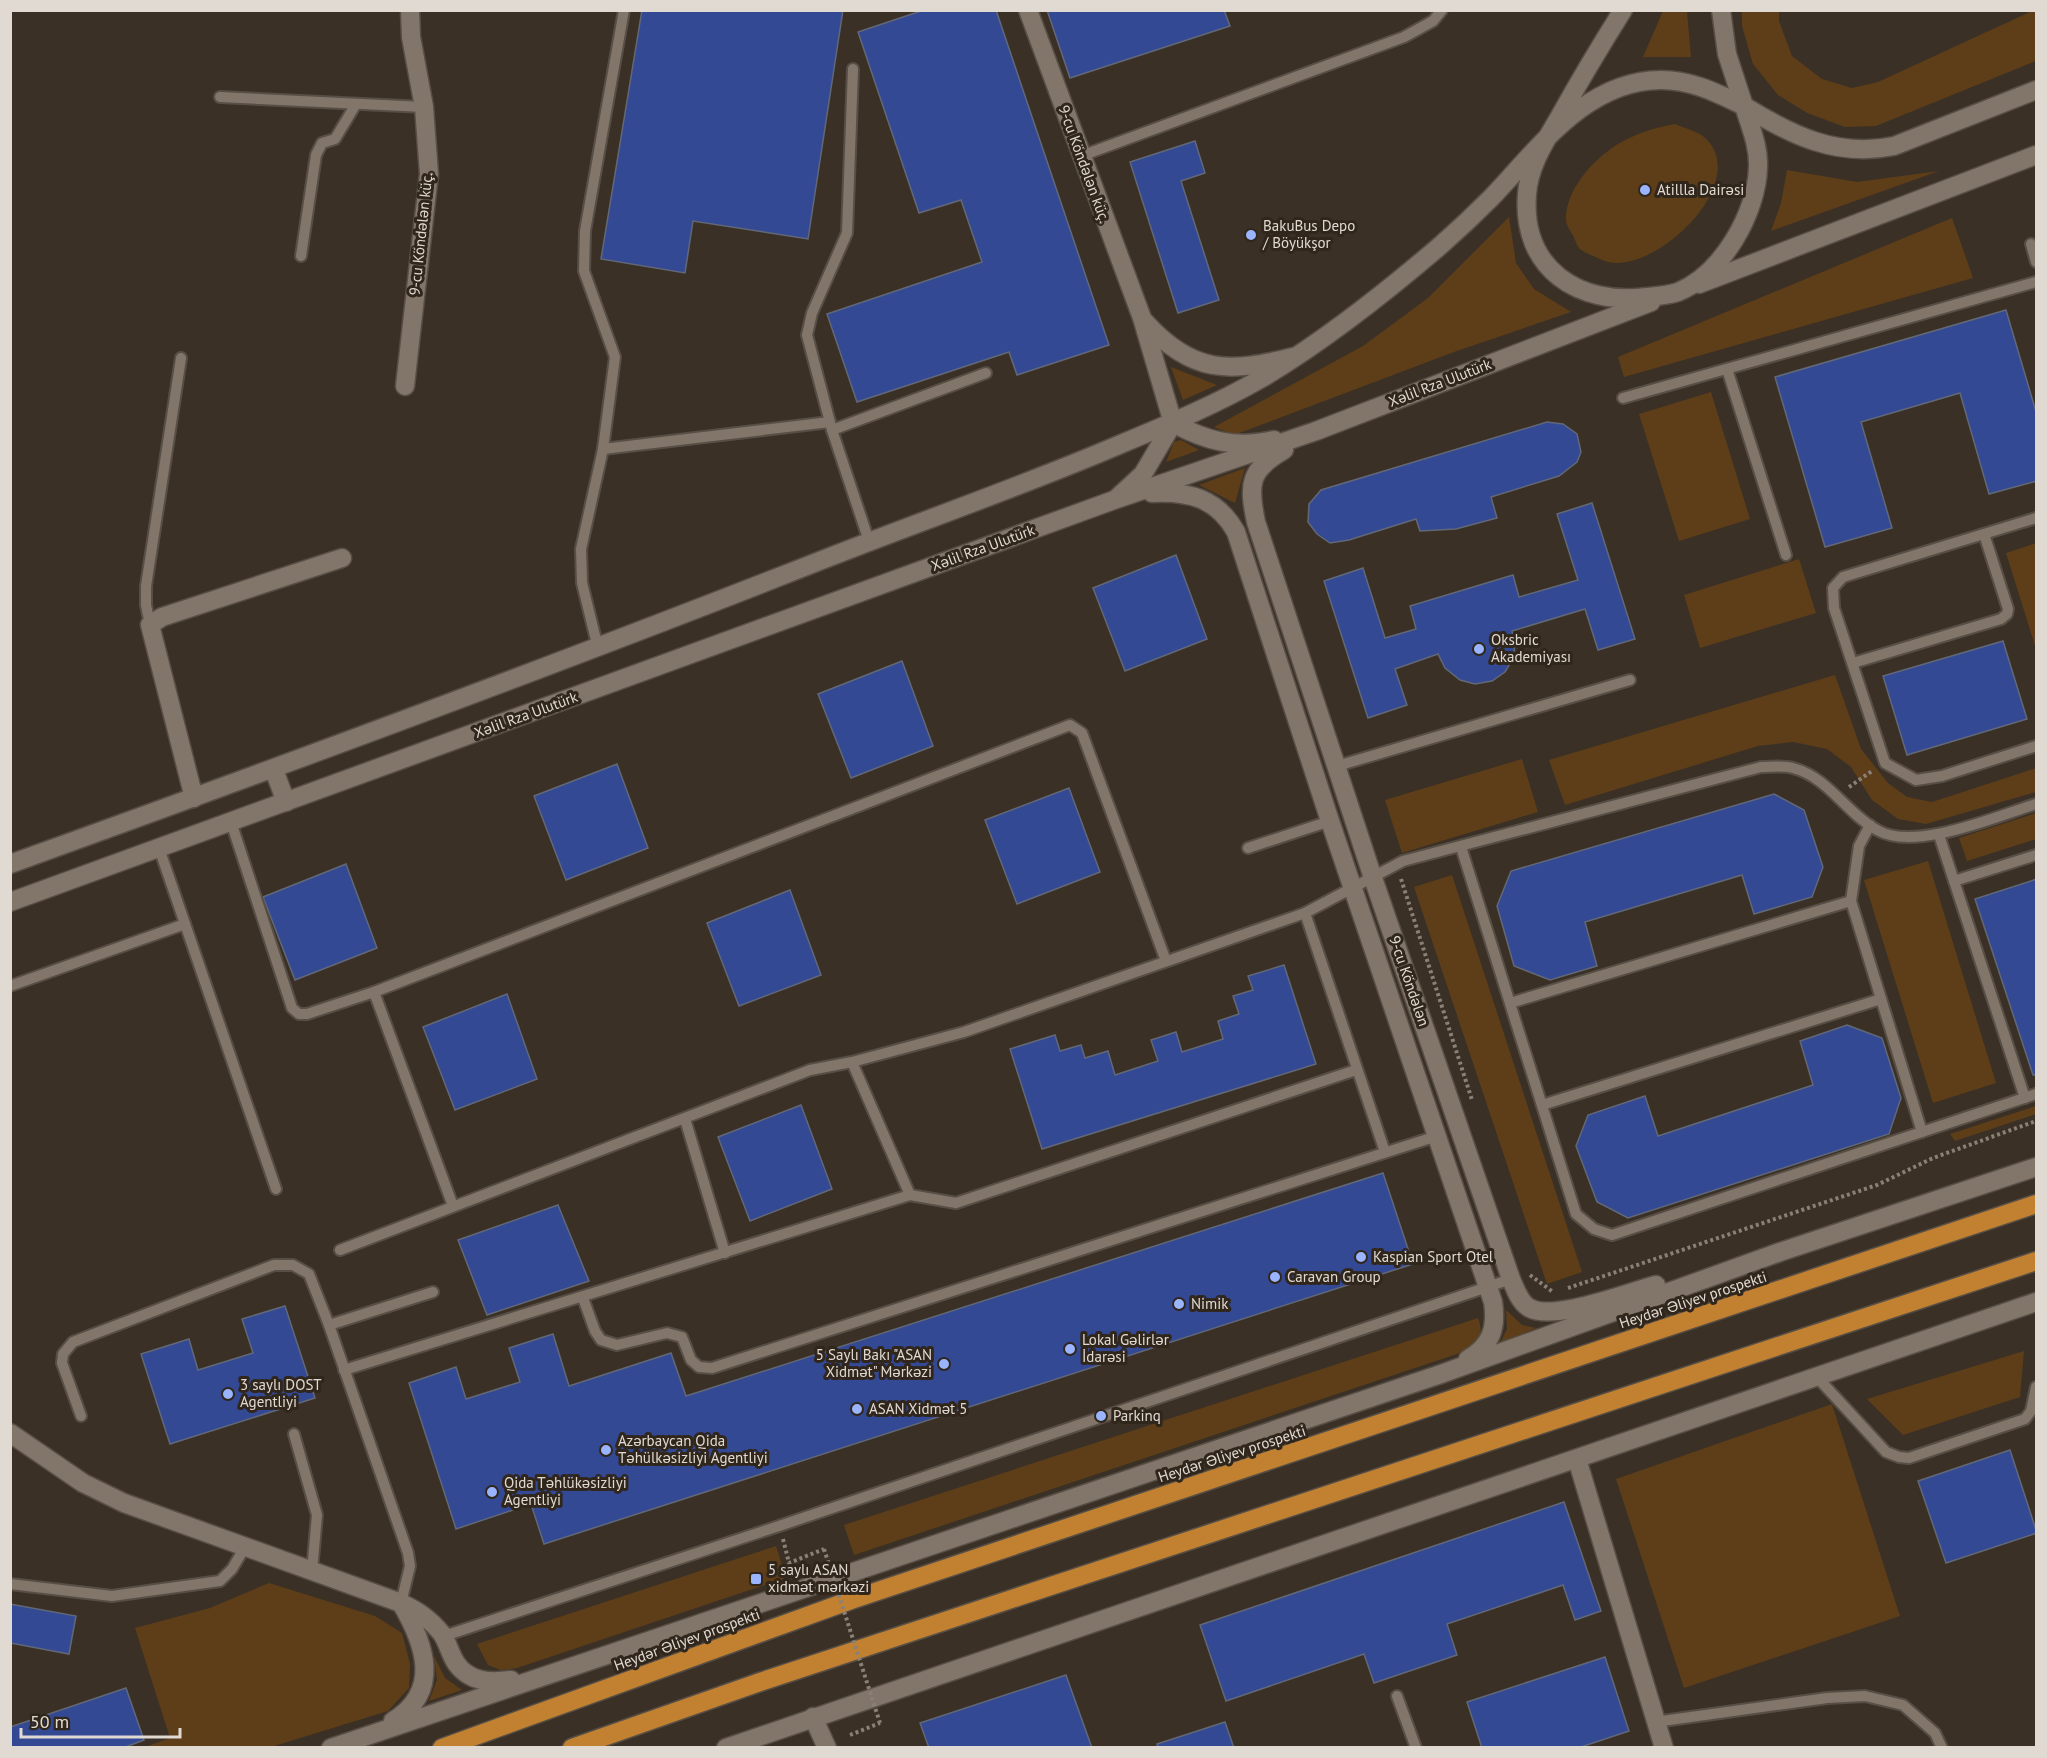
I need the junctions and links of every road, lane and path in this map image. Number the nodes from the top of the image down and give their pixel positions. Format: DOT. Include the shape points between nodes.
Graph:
graph roads {
  1 [pos="410,10"];
  2 [pos="624,10"];
  3 [pos="1028,10"];
  4 [pos="1442,10"];
  5 [pos="1607,10"];
  6 [pos="1623,10"];
  7 [pos="1721,10"];
  8 [pos="853,69"];
  9 [pos="1586,70"];
  10 [pos="2037,90"];
  11 [pos="220,97"];
  12 [pos="356,104"];
  13 [pos="1744,106"];
  14 [pos="424,107"];
  15 [pos="1549,135"];
  16 [pos="2037,155"];
  17 [pos="1081,156"];
  18 [pos="2031,244"];
  19 [pos="301,256"];
  20 [pos="2037,262"];
  21 [pos="2037,282"];
  22 [pos="1678,292"];
  23 [pos="1142,318"];
  24 [pos="1184,356"];
  25 [pos="1300,356"];
  26 [pos="181,358"];
  27 [pos="1727,369"];
  28 [pos="986,373"];
  29 [pos="1160,378"];
  30 [pos="405,386"];
  31 [pos="1623,398"];
  32 [pos="1173,423"];
  33 [pos="831,426"];
  34 [pos="1316,431"];
  35 [pos="603,449"];
  36 [pos="1114,500"];
  37 [pos="2037,518"];
  38 [pos="1984,534"];
  39 [pos="869,541"];
  40 [pos="1785,555"];
  41 [pos="342,558"];
  42 [pos="150,625"];
  43 [pos="598,648"];
  44 [pos="1853,663"];
  45 [pos="1630,680"];
  46 [pos="2037,746"];
  47 [pos="1886,763"];
  48 [pos="1337,766"];
  49 [pos="274,770"];
  50 [pos="1836,796"];
  51 [pos="194,798"];
  52 [pos="286,802"];
  53 [pos="2037,804"];
  54 [pos="1330,820"];
  55 [pos="231,822"];
  56 [pos="1870,825"];
  57 [pos="1939,835"];
  58 [pos="1461,847"];
  59 [pos="159,848"];
  60 [pos="1248,848"];
  61 [pos="2037,855"];
  62 [pos="10,864"];
  63 [pos="1396,865"];
  64 [pos="1373,878"];
  65 [pos="1954,881"];
  66 [pos="1353,888"];
  67 [pos="1851,901"];
  68 [pos="10,902"];
  69 [pos="1305,913"];
  70 [pos="185,924"];
  71 [pos="1166,961"];
  72 [pos="10,986"];
  73 [pos="374,992"];
  74 [pos="1881,999"];
  75 [pos="1510,1003"];
  76 [pos="852,1062"];
  77 [pos="1356,1070"];
  78 [pos="2037,1094"];
  79 [pos="2025,1098"];
  80 [pos="1473,1103"];
  81 [pos="1542,1105"];
  82 [pos="685,1119"];
  83 [pos="2037,1121"];
  84 [pos="1922,1132"];
  85 [pos="1437,1136"];
  86 [pos="1385,1152"];
  87 [pos="2037,1167"];
  88 [pos="276,1189"];
  89 [pos="910,1195"];
  90 [pos="2037,1204"];
  91 [pos="453,1206"];
  92 [pos="340,1250"];
  93 [pos="1780,1252"];
  94 [pos="725,1253"];
  95 [pos="2037,1261"];
  96 [pos="1520,1276"];
  97 [pos="1489,1287"];
  98 [pos="1565,1289"];
  99 [pos="433,1292"];
  100 [pos="1554,1293"];
  101 [pos="583,1298"];
  102 [pos="2037,1302"];
  103 [pos="329,1325"];
  104 [pos="345,1370"];
  105 [pos="1441,1374"];
  106 [pos="1816,1377"];
  107 [pos="2037,1387"];
  108 [pos="81,1416"];
  109 [pos="10,1433"];
  110 [pos="294,1434"];
  111 [pos="1577,1459"];
  112 [pos="779,1526"];
  113 [pos="245,1547"];
  114 [pos="312,1571"];
  115 [pos="10,1584"];
  116 [pos="401,1603"];
  117 [pos="444,1636"];
  118 [pos="545,1676"];
  119 [pos="1397,1696"];
  120 [pos="813,1717"];
  121 [pos="1655,1722"];
  122 [pos="371,1734"];
  123 [pos="850,1735"];
  124 [pos="736,1746"];
  125 [pos="331,1748"];
  126 [pos="442,1748"];
  127 [pos="572,1748"];
  128 [pos="827,1748"];
  129 [pos="1416,1748"];
  130 [pos="1664,1748"];
  131 [pos="1941,1748"];
  1 -- 14 [label="main road, 9-cu Köndələn küç."];
  2 -- 35 [label="lane" via="585,231 584,271 615,357"];
  3 -- 17 [label="main road, 9-cu Köndələn küç."];
  4 -- 17 [label="lane" via="1433,21 1404,36"];
  5 -- 9 [label="main road"];
  6 -- 9 [label="main road"];
  7 -- 13 [label="main road" via="1727,54"];
  8 -- 33 [label="lane" via="847,233 812,313 807,335"];
  9 -- 15 [label="main road"];
  10 -- 13 [label="main road" via="1916,138 1874,150 1842,149 1810,141"];
  11 -- 12 [label="lane"];
  12 -- 14 [label="lane"];
  12 -- 19 [label="lane" via="335,139 322,143 316,155"];
  13 -- 15 [label="main road" via="1686,82 1636,83 1606,92"];
  13 -- 22 [label="main road" via="1757,149 1758,169 1751,205 1730,248"];
  14 -- 30 [label="main road, 9-cu Köndələn küç." via="429,174"];
  15 -- 22 [label="main road" via="1533,165 1527,193 1527,215 1543,260 1559,279 1599,297 1632,299"];
  15 -- 25 [label="main road" via="1450,237"];
  16 -- 22 [label="main road"];
  17 -- 23 [label="main road, 9-cu Köndələn küç."];
  18 -- 20 [label="lane"];
  21 -- 27 [label="lane"];
  22 -- 34 [label="main road, Xəlil Rza Ulutürk"];
  23 -- 24 [label="main road"];
  23 -- 29 [label="main road, 9-cu Köndələn küç."];
  24 -- 25 [label="main road" via="1223,367 1245,368"];
  24 -- 29 [label="main road" via="1164,356 1159,365"];
  25 -- 32 [label="main road"];
  26 -- 42 [label="lane" via="147,586"];
  27 -- 31 [label="lane"];
  27 -- 40 [label="lane"];
  28 -- 33 [label="lane"];
  29 -- 32 [label="main road, 9-cu Köndələn küç."];
  32 -- 34 [label="main road" via="1196,435 1230,444 1263,443"];
  32 -- 36 [label="main road" via="1148,467"];
  32 -- 39 [label="main road"];
  33 -- 35 [label="lane"];
  33 -- 39 [label="lane"];
  34 -- 36 [label="main road, Xəlil Rza Ulutürk"];
  34 -- 48 [label="main road, 9-cu Köndələn" via="1263,463 1251,484 1251,500"];
  35 -- 43 [label="lane" via="581,549 582,583"];
  36 -- 52 [label="main road, Xəlil Rza Ulutürk"];
  36 -- 54 [label="main road, 9-cu Köndələn" via="1149,493 1185,494 1213,504 1230,521"];
  37 -- 38 [label="lane"];
  38 -- 44 [label="lane" via="1843,577 1833,588 1834,608"];
  38 -- 44 [label="lane" via="2007,614"];
  39 -- 43 [label="main road"];
  41 -- 42 [label="main road" via="162,617"];
  42 -- 51 [label="main road"];
  43 -- 49 [label="main road"];
  44 -- 47 [label="lane"];
  45 -- 48 [label="lane"];
  46 -- 47 [label="lane" via="1942,776 1916,780"];
  47 -- 50 [label="path"];
  48 -- 64 [label="main road, 9-cu Köndələn"];
  49 -- 51 [label="main road"];
  49 -- 52 [label="main road"];
  50 -- 56 [label="lane"];
  50 -- 58 [label="lane" via="1819,780 1792,768 1761,767"];
  51 -- 62 [label="main road"];
  52 -- 55 [label="main road, Xəlil Rza Ulutürk"];
  53 -- 57 [label="lane"];
  54 -- 60 [label="lane"];
  54 -- 66 [label="main road, 9-cu Köndələn"];
  55 -- 59 [label="main road, Xəlil Rza Ulutürk"];
  55 -- 73 [label="lane" via="292,1008 307,1014"];
  56 -- 57 [label="lane" via="1878,831 1909,837"];
  56 -- 67 [label="lane" via="1859,846"];
  57 -- 65 [label="lane"];
  58 -- 63 [label="lane"];
  58 -- 75 [label="lane"];
  59 -- 68 [label="main road, Xəlil Rza Ulutürk"];
  59 -- 70 [label="lane"];
  61 -- 65 [label="lane"];
  63 -- 64 [label="lane"];
  63 -- 80 [label="path"];
  64 -- 66 [label="lane"];
  64 -- 96 [label="main road, 9-cu Köndələn"];
  65 -- 79 [label="lane"];
  66 -- 69 [label="lane"];
  66 -- 85 [label="main road, 9-cu Köndələn"];
  67 -- 74 [label="lane"];
  67 -- 75 [label="lane"];
  69 -- 71 [label="lane"];
  69 -- 77 [label="lane"];
  70 -- 72 [label="lane"];
  70 -- 88 [label="lane"];
  71 -- 73 [label="lane" via="1082,733 1070,725"];
  71 -- 76 [label="lane" via="964,1032"];
  73 -- 91 [label="lane"];
  74 -- 81 [label="lane"];
  74 -- 84 [label="lane"];
  75 -- 81 [label="lane"];
  76 -- 82 [label="lane" via="810,1070"];
  76 -- 89 [label="lane"];
  77 -- 86 [label="lane"];
  77 -- 89 [label="lane" via="956,1203"];
  78 -- 79 [label="lane"];
  79 -- 84 [label="lane"];
  81 -- 84 [label="lane" via="1576,1214 1594,1229 1612,1235"];
  82 -- 91 [label="lane"];
  82 -- 94 [label="lane"];
  83 -- 98 [label="path" via="1933,1158 1877,1185"];
  85 -- 86 [label="lane"];
  85 -- 97 [label="main road, 9-cu Köndələn"];
  86 -- 101 [label="lane" via="712,1368 699,1367 682,1337 667,1332 617,1345 601,1340"];
  87 -- 93 [label="main road"];
  89 -- 94 [label="lane"];
  90 -- 126 [label="highway, Heydər Əliyev prospekti" via="865,1596"];
  91 -- 92 [label="lane"];
  93 -- 96 [label="main road, 9-cu Köndələn" via="1552,1312 1527,1306"];
  93 -- 105 [label="main road"];
  94 -- 101 [label="lane"];
  95 -- 127 [label="highway" via="760,1682"];
  96 -- 97 [label="lane"];
  96 -- 100 [label="path"];
  97 -- 105 [label="main road, 9-cu Köndələn" via="1495,1314 1492,1336 1477,1353"];
  97 -- 112 [label="lane"];
  99 -- 103 [label="lane"];
  101 -- 104 [label="lane"];
  102 -- 106 [label="main road"];
  103 -- 104 [label="lane"];
  103 -- 108 [label="lane" via="309,1274 293,1265 274,1265 73,1342 63,1354 62,1363"];
  104 -- 116 [label="lane" via="408,1553 410,1566"];
  105 -- 118 [label="main road"];
  106 -- 107 [label="lane" via="1886,1452 1909,1458 2025,1419"];
  106 -- 111 [label="main road"];
  109 -- 113 [label="main road" via="83,1484 141,1510"];
  110 -- 114 [label="lane" via="317,1515"];
  111 -- 120 [label="main road"];
  111 -- 121 [label="main road"];
  112 -- 117 [label="lane"];
  112 -- 123 [label="path, bridge" via="789,1563 824,1550 880,1723"];
  113 -- 114 [label="main road"];
  113 -- 115 [label="lane" via="220,1581 112,1596"];
  114 -- 116 [label="main road"];
  116 -- 117 [label="main road" via="422,1613"];
  116 -- 122 [label="main road" via="423,1648 423,1679 415,1704"];
  117 -- 118 [label="main road" via="456,1663 475,1679 502,1682"];
  118 -- 122 [label="main road"];
  119 -- 129 [label="lane"];
  120 -- 124 [label="main road"];
  120 -- 128 [label="main road"];
  121 -- 130 [label="main road"];
  121 -- 131 [label="lane" via="1865,1696 1903,1705 1935,1733"];
  122 -- 125 [label="main road"];
}
